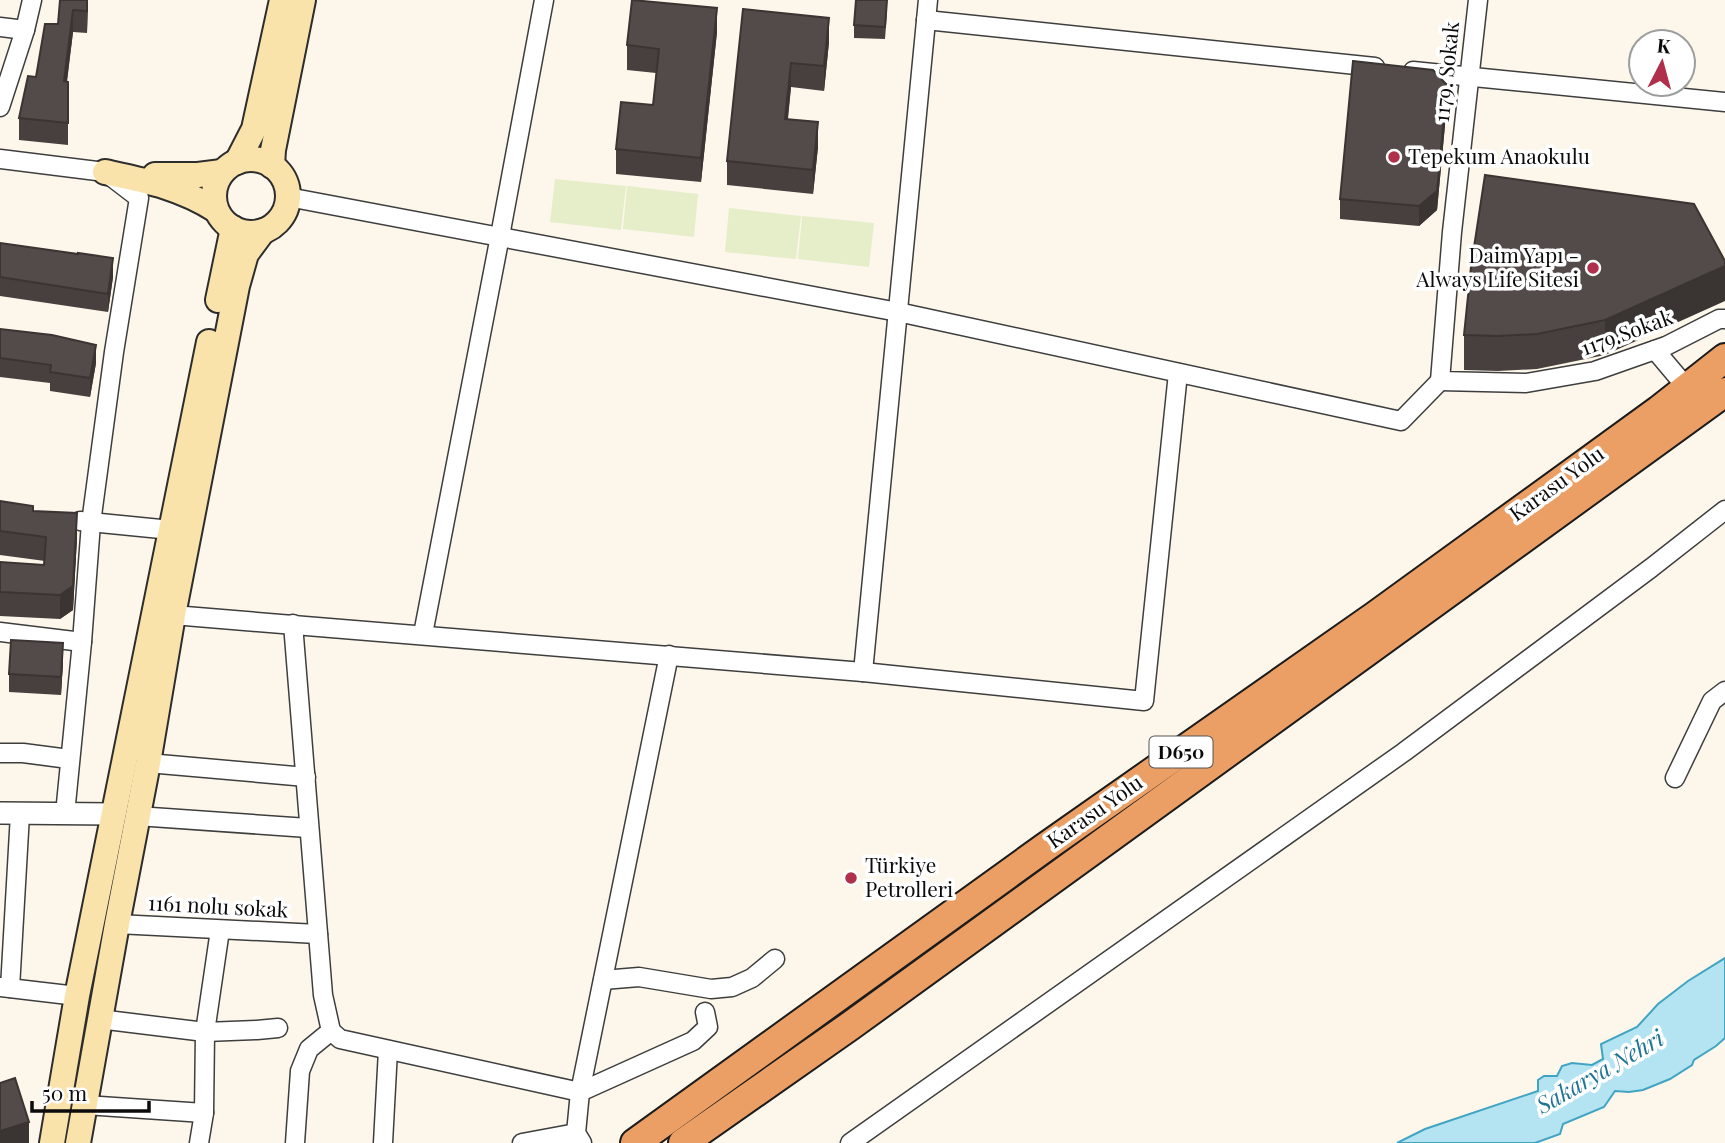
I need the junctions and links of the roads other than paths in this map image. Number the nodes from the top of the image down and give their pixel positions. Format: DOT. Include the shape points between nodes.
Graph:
graph roads {
  1 [pos="32,0"];
  2 [pos="282,0"];
  3 [pos="303,0"];
  4 [pos="544,0"];
  5 [pos="928,0"];
  6 [pos="1478,0"];
  7 [pos="926,20"];
  8 [pos="0,27"];
  9 [pos="25,30"];
  10 [pos="1469,76"];
  11 [pos="1725,102"];
  12 [pos="0,107"];
  13 [pos="0,159"];
  14 [pos="272,166"];
  15 [pos="229,167"];
  16 [pos="105,172"];
  17 [pos="288,197"];
  18 [pos="216,210"];
  19 [pos="233,228"];
  20 [pos="263,231"];
  21 [pos="500,236"];
  22 [pos="898,312"];
  23 [pos="1725,319"];
  24 [pos="1655,350"];
  25 [pos="1725,358"];
  26 [pos="1178,373"];
  27 [pos="1440,382"];
  28 [pos="1687,388"];
  29 [pos="1725,392"];
  30 [pos="1725,510"];
  31 [pos="65,519"];
  32 [pos="91,523"];
  33 [pos="171,530"];
  34 [pos="173,615"];
  35 [pos="293,624"];
  36 [pos="0,632"];
  37 [pos="423,634"];
  38 [pos="82,642"];
  39 [pos="669,655"];
  40 [pos="863,672"];
  41 [pos="1725,691"];
  42 [pos="0,753"];
  43 [pos="69,760"];
  44 [pos="148,763"];
  45 [pos="306,778"];
  46 [pos="1675,778"];
  47 [pos="10,813"];
  48 [pos="65,814"];
  49 [pos="125,815"];
  50 [pos="309,828"];
  51 [pos="117,924"];
  52 [pos="219,930"];
  53 [pos="318,934"];
  54 [pos="775,959"];
  55 [pos="603,980"];
  56 [pos="5,987"];
  57 [pos="77,996"];
  58 [pos="705,1012"];
  59 [pos="99,1019"];
  60 [pos="278,1028"];
  61 [pos="331,1031"];
  62 [pos="205,1032"];
  63 [pos="388,1050"];
  64 [pos="580,1092"];
  65 [pos="85,1105"];
  66 [pos="204,1113"];
  67 [pos="579,1138"];
  68 [pos="52,1143"];
  69 [pos="78,1143"];
  70 [pos="199,1143"];
  71 [pos="295,1143"];
  72 [pos="383,1143"];
  73 [pos="522,1143"];
  74 [pos="635,1143"];
  75 [pos="683,1143"];
  76 [pos="850,1143"];
  1 -- 9 [label="street"];
  2 -- 15 [label="main road" via="254,129"];
  3 -- 14 [label="main road"];
  4 -- 21 [label="street"];
  5 -- 7 [label="street"];
  6 -- 10 [label="street, 1179. Sokak"];
  7 -- 10 [label="street"];
  7 -- 22 [label="street"];
  8 -- 9 [label="street"];
  9 -- 12 [label="street"];
  10 -- 11 [label="street"];
  10 -- 27 [label="street, 1179. Sokak"];
  13 -- 16 [label="street"];
  14 -- 15 [label="main road" via="243,159"];
  14 -- 17 [label="main road" via="284,178"];
  15 -- 16 [label="main road" via="198,175"];
  15 -- 18 [label="main road" via="216,181"];
  16 -- 18 [label="main road" via="162,184"];
  16 -- 32 [label="street" via="139,198"];
  17 -- 20 [label="main road" via="277,223"];
  17 -- 21 [label="street"];
  18 -- 19 [label="main road"];
  19 -- 20 [label="main road"];
  19 -- 33 [label="main road"];
  20 -- 34 [label="main road" via="246,254 237,286"];
  21 -- 22 [label="street"];
  21 -- 37 [label="street"];
  22 -- 26 [label="street"];
  22 -- 40 [label="street"];
  23 -- 24 [label="street, 1179.Sokak"];
  24 -- 27 [label="street, 1179.Sokak" via="1595,371 1526,383"];
  24 -- 28 [label="street"];
  25 -- 28 [label="highway, Karasu Yolu / D650"];
  26 -- 27 [label="street" via="1401,421"];
  26 -- 40 [label="street" via="1144,701"];
  28 -- 74 [label="highway, Karasu Yolu / D650"];
  29 -- 75 [label="highway"];
  30 -- 76 [label="street" via="1404,752"];
  31 -- 32 [label="street"];
  32 -- 33 [label="street"];
  32 -- 38 [label="street"];
  33 -- 49 [label="main road"];
  34 -- 35 [label="street"];
  34 -- 44 [label="main road"];
  35 -- 37 [label="street"];
  35 -- 45 [label="street"];
  36 -- 38 [label="street"];
  37 -- 39 [label="street"];
  38 -- 43 [label="street"];
  39 -- 40 [label="street"];
  39 -- 55 [label="street"];
  41 -- 46 [label="street" via="1712,701"];
  42 -- 43 [label="street"];
  43 -- 48 [label="street"];
  44 -- 45 [label="street"];
  44 -- 49 [label="main road"];
  45 -- 50 [label="street"];
  47 -- 48 [label="street"];
  47 -- 56 [label="street"];
  48 -- 49 [label="street"];
  49 -- 50 [label="street"];
  49 -- 51 [label="main road"];
  49 -- 57 [label="main road"];
  50 -- 53 [label="street"];
  51 -- 52 [label="street, 1161 nolu sokak"];
  51 -- 59 [label="main road"];
  52 -- 53 [label="street, 1161 nolu sokak"];
  52 -- 62 [label="street"];
  53 -- 61 [label="street"];
  54 -- 55 [label="street" via="732,987 711,989 639,977"];
  55 -- 64 [label="street"];
  56 -- 57 [label="street"];
  57 -- 68 [label="main road"];
  58 -- 64 [label="street" via="708,1027 693,1041"];
  59 -- 62 [label="street"];
  59 -- 65 [label="main road"];
  60 -- 62 [label="street"];
  61 -- 63 [label="street" via="340,1040"];
  61 -- 71 [label="street" via="309,1049 300,1071"];
  62 -- 66 [label="street"];
  63 -- 64 [label="street"];
  63 -- 72 [label="street"];
  64 -- 67 [label="street"];
  65 -- 66 [label="street"];
  65 -- 69 [label="main road"];
  66 -- 70 [label="street"];
  67 -- 73 [label="street"];
}
